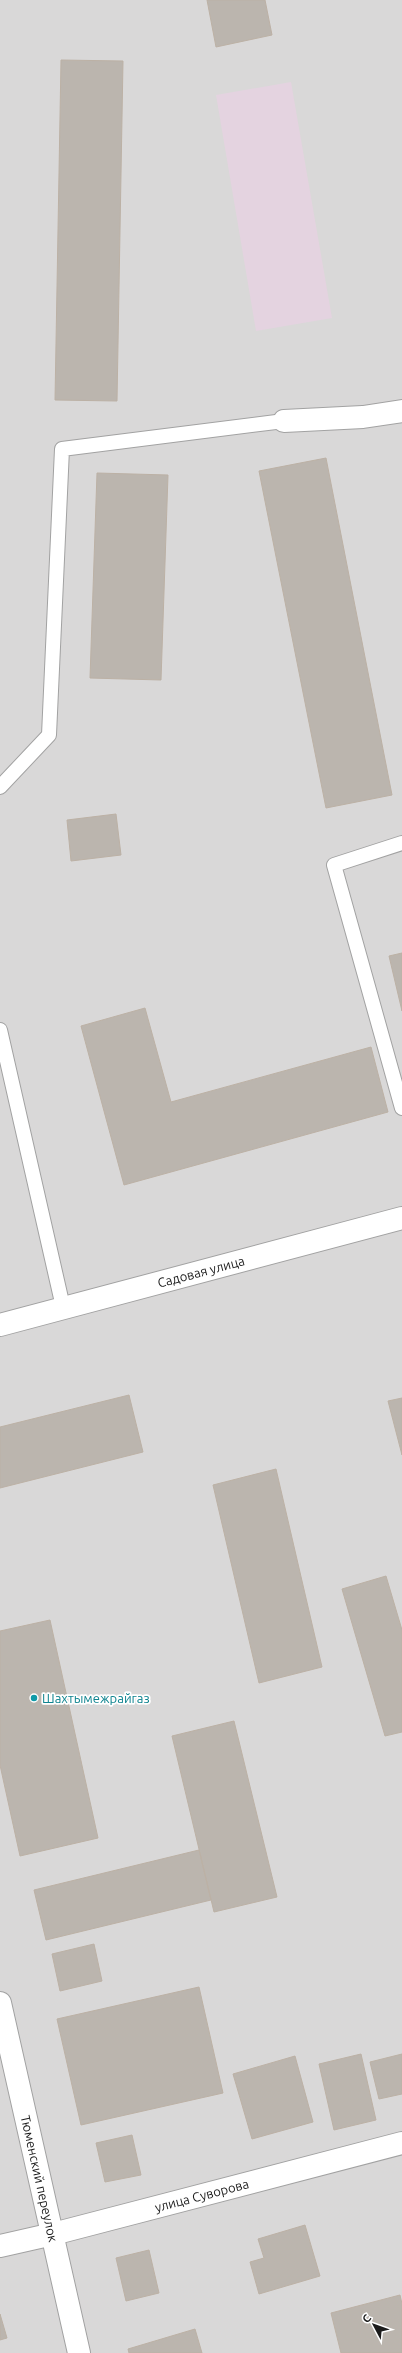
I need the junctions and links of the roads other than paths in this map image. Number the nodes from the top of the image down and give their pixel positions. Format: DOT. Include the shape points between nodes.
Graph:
graph roads {
  1 [pos="402,411"];
  2 [pos="284,421"];
  3 [pos="0,787"];
  4 [pos="402,843"];
  5 [pos="0,1030"];
  6 [pos="402,1108"];
  7 [pos="402,1218"];
  8 [pos="63,1307"];
  9 [pos="0,1325"];
  10 [pos="0,2003"];
  11 [pos="402,2143"];
  12 [pos="53,2234"];
  13 [pos="0,2246"];
  14 [pos="79,2353"];
  1 -- 2 [label="street" via="363,417"];
  2 -- 3 [label="lane" via="62,449 49,734"];
  4 -- 6 [label="lane" via="334,865"];
  5 -- 8 [label="lane"];
  7 -- 8 [label="street, Садовая улица"];
  8 -- 9 [label="street, Садовая улица"];
  10 -- 12 [label="street, Тюменский переулок"];
  11 -- 12 [label="street, улица Суворова"];
  12 -- 13 [label="street, улица Суворова"];
  12 -- 14 [label="street, Тюменский переулок"];
}
